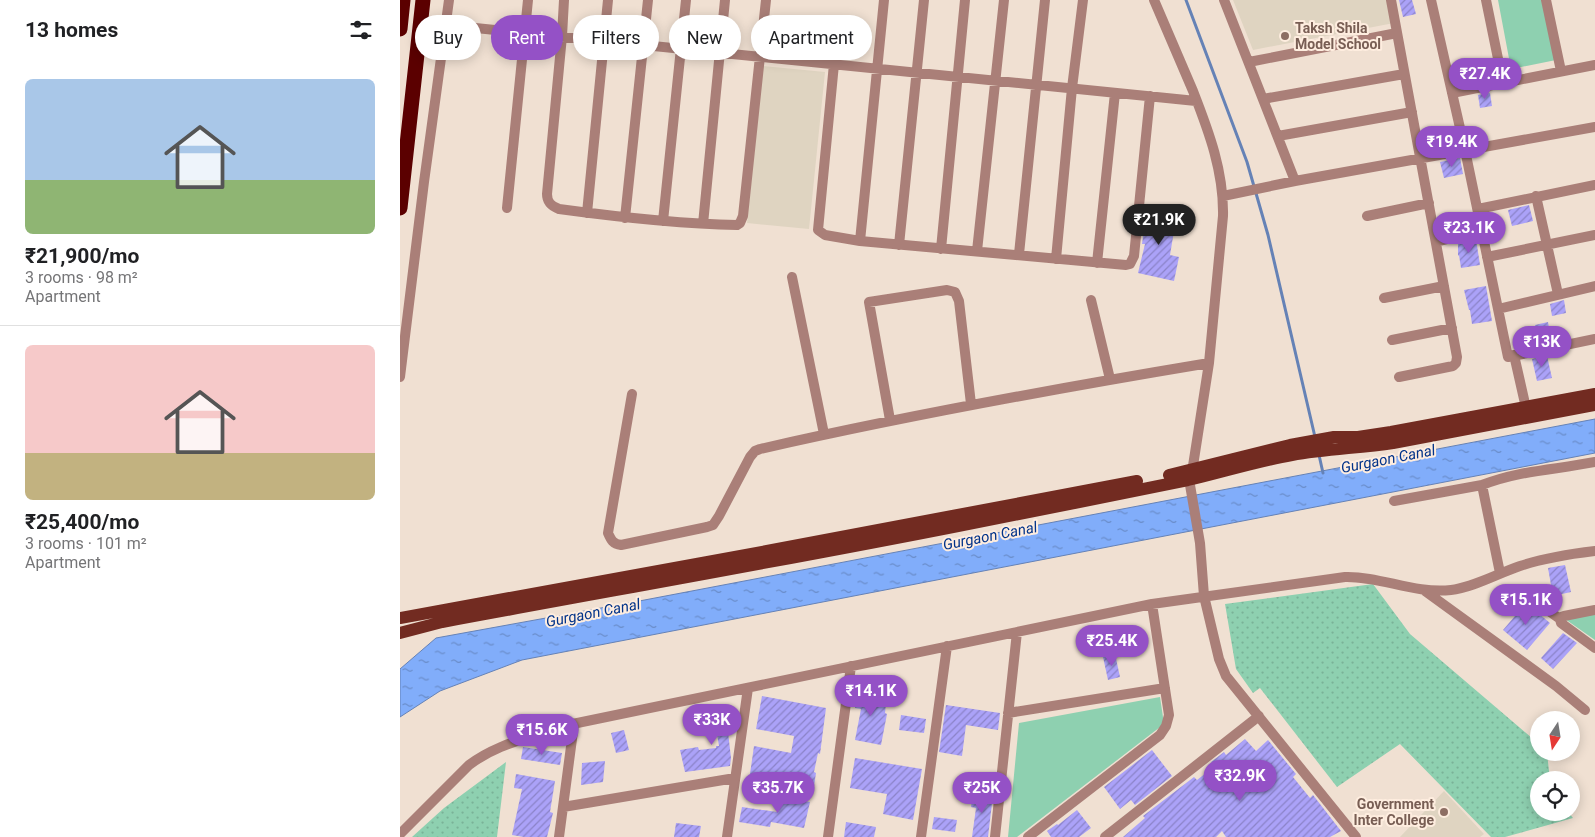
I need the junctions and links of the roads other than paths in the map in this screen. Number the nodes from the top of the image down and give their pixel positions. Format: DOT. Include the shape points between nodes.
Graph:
graph roads {
  1 [pos="403,0"];
  2 [pos="423,0"];
  3 [pos="449,0"];
  4 [pos="528,0"];
  5 [pos="564,0"];
  6 [pos="608,0"];
  7 [pos="648,0"];
  8 [pos="686,0"];
  9 [pos="725,0"];
  10 [pos="766,0"];
  11 [pos="884,0"];
  12 [pos="924,0"];
  13 [pos="965,0"];
  14 [pos="1004,0"];
  15 [pos="1045,0"];
  16 [pos="1083,0"];
  17 [pos="1154,0"];
  18 [pos="1224,0"];
  19 [pos="1391,0"];
  20 [pos="1431,0"];
  21 [pos="1486,0"];
  22 [pos="1546,0"];
  23 [pos="447,15"];
  24 [pos="527,15"];
  25 [pos="606,15"];
  26 [pos="647,15"];
  27 [pos="684,15"];
  28 [pos="724,15"];
  29 [pos="764,15"];
  30 [pos="563,18"];
  31 [pos="400,30"];
  32 [pos="1397,33"];
  33 [pos="441,60"];
  34 [pos="522,60"];
  35 [pos="560,60"];
  36 [pos="602,60"];
  37 [pos="642,60"];
  38 [pos="680,60"];
  39 [pos="719,60"];
  40 [pos="760,60"];
  41 [pos="792,60"];
  42 [pos="1249,62"];
  43 [pos="834,64"];
  44 [pos="1595,65"];
  45 [pos="877,69"];
  46 [pos="1561,71"];
  47 [pos="916,72"];
  48 [pos="1404,74"];
  49 [pos="957,77"];
  50 [pos="996,80"];
  51 [pos="1503,83"];
  52 [pos="1035,85"];
  53 [pos="1072,88"];
  54 [pos="1115,93"];
  55 [pos="1452,93"];
  56 [pos="1150,96"];
  57 [pos="1263,99"];
  58 [pos="1196,101"];
  59 [pos="1412,112"];
  60 [pos="1595,127"];
  61 [pos="1278,136"];
  62 [pos="1466,150"];
  63 [pos="1420,158"];
  64 [pos="1295,181"];
  65 [pos="1595,185"];
  66 [pos="1223,196"];
  67 [pos="1536,196"];
  68 [pos="1429,203"];
  69 [pos="400,208"];
  70 [pos="507,208"];
  71 [pos="1478,209"];
  72 [pos="587,213"];
  73 [pos="1367,216"];
  74 [pos="625,218"];
  75 [pos="663,221"];
  76 [pos="703,224"];
  77 [pos="1482,230"];
  78 [pos="1595,235"];
  79 [pos="860,241"];
  80 [pos="1436,242"];
  81 [pos="1546,244"];
  82 [pos="899,245"];
  83 [pos="941,249"];
  84 [pos="977,251"];
  85 [pos="1019,254"];
  86 [pos="1487,257"];
  87 [pos="1056,259"];
  88 [pos="1097,263"];
  89 [pos="792,277"];
  90 [pos="1444,286"];
  91 [pos="1595,286"];
  92 [pos="1558,294"];
  93 [pos="1384,298"];
  94 [pos="1092,300"];
  95 [pos="1498,309"];
  96 [pos="1452,328"];
  97 [pos="1595,339"];
  98 [pos="1392,340"];
  99 [pos="1514,356"];
  100 [pos="1209,363"];
  101 [pos="400,377"];
  102 [pos="1399,378"];
  103 [pos="1110,379"];
  104 [pos="632,394"];
  105 [pos="1595,394"];
  106 [pos="971,404"];
  107 [pos="1595,405"];
  108 [pos="1526,408"];
  109 [pos="890,420"];
  110 [pos="824,434"];
  111 [pos="1334,443"];
  112 [pos="1595,462"];
  113 [pos="1191,480"];
  114 [pos="1482,485"];
  115 [pos="1394,501"];
  116 [pos="1595,551"];
  117 [pos="1500,573"];
  118 [pos="1425,591"];
  119 [pos="1204,596"];
  120 [pos="1528,596"];
  121 [pos="1152,604"];
  122 [pos="1595,610"];
  123 [pos="400,618"];
  124 [pos="1560,619"];
  125 [pos="1017,632"];
  126 [pos="400,633"];
  127 [pos="947,646"];
  128 [pos="1595,648"];
  129 [pos="851,666"];
  130 [pos="748,688"];
  131 [pos="1165,688"];
  132 [pos="1585,710"];
  133 [pos="1008,713"];
  134 [pos="1259,716"];
  135 [pos="574,724"];
  136 [pos="735,778"];
  137 [pos="563,806"];
  138 [pos="400,834"];
  139 [pos="559,837"];
  140 [pos="727,837"];
  141 [pos="828,837"];
  142 [pos="921,837"];
  143 [pos="995,837"];
  144 [pos="1028,837"];
  145 [pos="1106,837"];
  146 [pos="1356,837"];
  1 -- 31 [label="highway"];
  2 -- 69 [label="highway"];
  3 -- 23 [label="street"];
  4 -- 24 [label="street"];
  5 -- 30 [label="street"];
  6 -- 25 [label="street"];
  7 -- 26 [label="street"];
  8 -- 27 [label="street"];
  9 -- 28 [label="street"];
  10 -- 29 [label="street"];
  11 -- 45 [label="street"];
  12 -- 47 [label="street"];
  13 -- 49 [label="street"];
  14 -- 50 [label="street"];
  15 -- 52 [label="street"];
  16 -- 53 [label="street"];
  17 -- 58 [label="street"];
  18 -- 42 [label="street"];
  19 -- 32 [label="street"];
  20 -- 55 [label="street"];
  21 -- 51 [label="street"];
  22 -- 46 [label="street"];
  32 -- 42 [label="street"];
  32 -- 48 [label="street"];
  33 -- 101 [label="street"];
  34 -- 70 [label="street"];
  35 -- 72 [label="street" via="547,198 559,209"];
  36 -- 72 [label="street"];
  37 -- 74 [label="street"];
  38 -- 75 [label="street"];
  39 -- 76 [label="street"];
  40 -- 76 [label="street" via="742,220 737,225"];
  41 -- 43 [label="street"];
  42 -- 57 [label="street"];
  43 -- 45 [label="street"];
  43 -- 79 [label="street" via="818,230 825,235"];
  44 -- 46 [label="street"];
  45 -- 47 [label="street"];
  45 -- 79 [label="street"];
  46 -- 51 [label="street"];
  47 -- 49 [label="street"];
  47 -- 82 [label="street"];
  48 -- 57 [label="street"];
  48 -- 59 [label="street"];
  49 -- 50 [label="street"];
  49 -- 83 [label="street"];
  50 -- 52 [label="street"];
  50 -- 84 [label="street"];
  51 -- 55 [label="street"];
  52 -- 53 [label="street"];
  52 -- 85 [label="street"];
  53 -- 54 [label="street"];
  53 -- 87 [label="street"];
  54 -- 56 [label="street"];
  54 -- 88 [label="street"];
  55 -- 62 [label="street"];
  56 -- 58 [label="street"];
  56 -- 88 [label="street" via="1132,260 1126,265"];
  57 -- 61 [label="street"];
  58 -- 66 [label="street" via="1216,155"];
  59 -- 61 [label="street"];
  59 -- 63 [label="street"];
  60 -- 62 [label="street"];
  61 -- 64 [label="street"];
  62 -- 63 [label="street"];
  62 -- 71 [label="street"];
  63 -- 64 [label="street"];
  63 -- 68 [label="street"];
  64 -- 66 [label="street"];
  65 -- 67 [label="street"];
  66 -- 100 [label="street"];
  67 -- 71 [label="street"];
  67 -- 81 [label="street"];
  68 -- 73 [label="street"];
  68 -- 80 [label="street"];
  71 -- 77 [label="street"];
  72 -- 74 [label="street"];
  74 -- 75 [label="street"];
  75 -- 76 [label="street"];
  77 -- 80 [label="street"];
  77 -- 86 [label="street"];
  78 -- 81 [label="street"];
  79 -- 82 [label="street"];
  80 -- 90 [label="street"];
  81 -- 86 [label="street"];
  81 -- 92 [label="street"];
  82 -- 83 [label="street"];
  83 -- 84 [label="street"];
  84 -- 85 [label="street"];
  85 -- 87 [label="street"];
  86 -- 95 [label="street"];
  87 -- 88 [label="street"];
  89 -- 110 [label="street"];
  90 -- 93 [label="street"];
  90 -- 96 [label="street"];
  91 -- 92 [label="street"];
  92 -- 95 [label="street"];
  94 -- 103 [label="street"];
  95 -- 99 [label="street" via="1508,357"];
  96 -- 98 [label="street"];
  96 -- 102 [label="street" via="1455,364"];
  97 -- 99 [label="street"];
  99 -- 108 [label="street"];
  100 -- 103 [label="street"];
  100 -- 113 [label="street"];
  103 -- 106 [label="street"];
  104 -- 110 [label="street" via="609,523 608,533 615,544 647,541 713,525 755,451"];
  105 -- 108 [label="main road"];
  106 -- 109 [label="street"];
  106 -- 109 [label="street" via="960,301 955,292 947,290 869,302"];
  107 -- 111 [label="main road" via="1393,443 1363,447"];
  108 -- 111 [label="main road"];
  109 -- 110 [label="street"];
  111 -- 113 [label="main road" via="1292,450"];
  112 -- 114 [label="street" via="1523,472"];
  113 -- 119 [label="street"];
  113 -- 123 [label="main road" via="1143,480"];
  113 -- 126 [label="main road" via="442,622"];
  114 -- 115 [label="street"];
  114 -- 117 [label="street"];
  116 -- 117 [label="street" via="1542,560"];
  117 -- 118 [label="street" via="1454,590"];
  118 -- 119 [label="street" via="1353,577"];
  118 -- 132 [label="street"];
  119 -- 121 [label="street"];
  119 -- 134 [label="street" via="1226,676"];
  120 -- 124 [label="street"];
  121 -- 125 [label="street"];
  121 -- 131 [label="street"];
  122 -- 124 [label="street"];
  124 -- 128 [label="street"];
  125 -- 127 [label="street"];
  125 -- 133 [label="street"];
  127 -- 129 [label="street"];
  127 -- 142 [label="street"];
  129 -- 130 [label="street"];
  129 -- 141 [label="street"];
  130 -- 135 [label="street"];
  130 -- 136 [label="street"];
  131 -- 133 [label="street"];
  131 -- 144 [label="street" via="1169,715 1160,735"];
  133 -- 143 [label="street"];
  134 -- 145 [label="street"];
  134 -- 146 [label="street"];
  135 -- 137 [label="street"];
  135 -- 138 [label="street" via="481,756 469,764"];
  136 -- 137 [label="street"];
  136 -- 140 [label="street"];
  137 -- 139 [label="street"];
}
